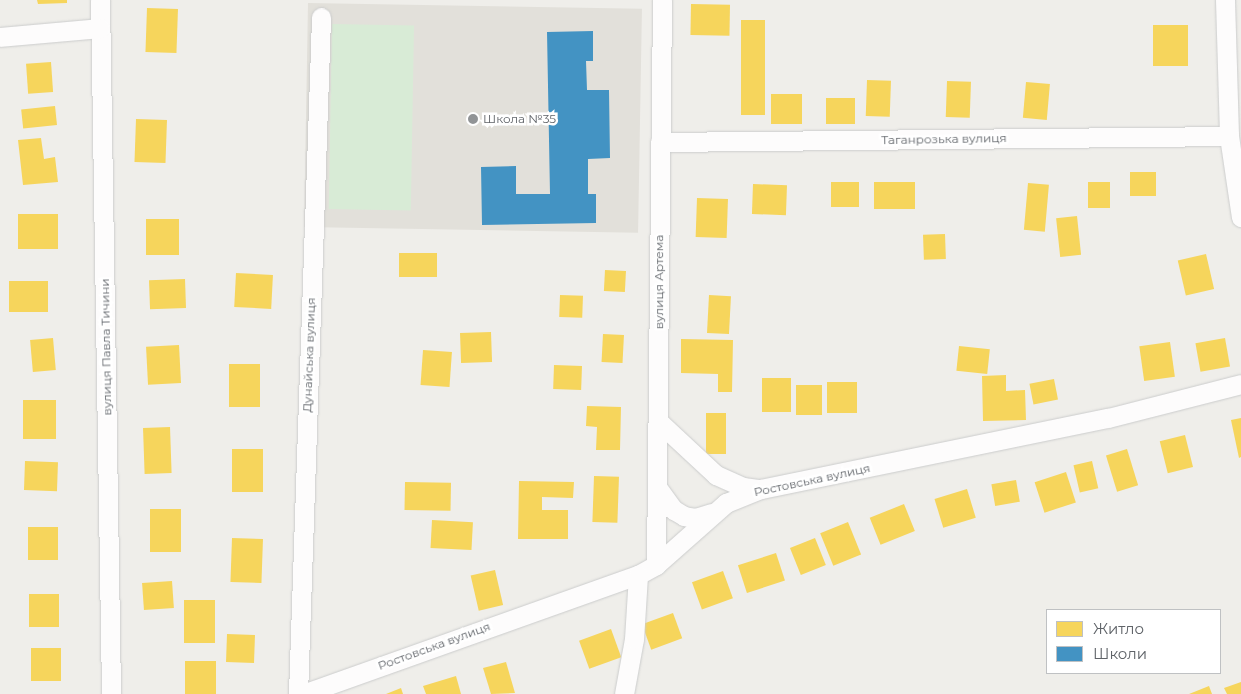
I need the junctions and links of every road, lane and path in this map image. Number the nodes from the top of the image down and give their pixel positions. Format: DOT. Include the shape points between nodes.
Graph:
graph roads {
  1 [pos="100,0"];
  2 [pos="662,0"];
  3 [pos="1225,0"];
  4 [pos="321,17"];
  5 [pos="100,28"];
  6 [pos="0,37"];
  7 [pos="1229,136"];
  8 [pos="660,142"];
  9 [pos="1241,218"];
  10 [pos="1241,384"];
  11 [pos="659,422"];
  12 [pos="716,475"];
  13 [pos="657,487"];
  14 [pos="761,489"];
  15 [pos="709,516"];
  16 [pos="656,565"];
  17 [pos="638,575"];
  18 [pos="111,694"];
  19 [pos="298,694"];
  20 [pos="303,694"];
  21 [pos="624,694"];
  1 -- 5 [label="street, вулиця Павла Тичини"];
  2 -- 8 [label="street, вулиця Артема"];
  3 -- 7 [label="street"];
  4 -- 19 [label="street, Дунайська вулиця"];
  5 -- 6 [label="street"];
  5 -- 18 [label="street, вулиця Павла Тичини"];
  7 -- 8 [label="street, Таганрозька вулиця"];
  7 -- 9 [label="street"];
  8 -- 11 [label="street, вулиця Артема"];
  10 -- 14 [label="street, Ростовська вулиця" via="1108,418"];
  11 -- 12 [label="street"];
  11 -- 13 [label="street, вулиця Артема"];
  12 -- 14 [label="street" via="743,487"];
  12 -- 15 [label="street" via="720,497"];
  13 -- 15 [label="street" via="674,510 684,516"];
  13 -- 16 [label="street, вулиця Артема"];
  14 -- 15 [label="street, Ростовська вулиця" via="739,497"];
  15 -- 16 [label="street, Ростовська вулиця"];
  16 -- 17 [label="street, Ростовська вулиця"];
  17 -- 20 [label="street, Ростовська вулиця"];
  17 -- 21 [label="street" via="634,639"];
}
